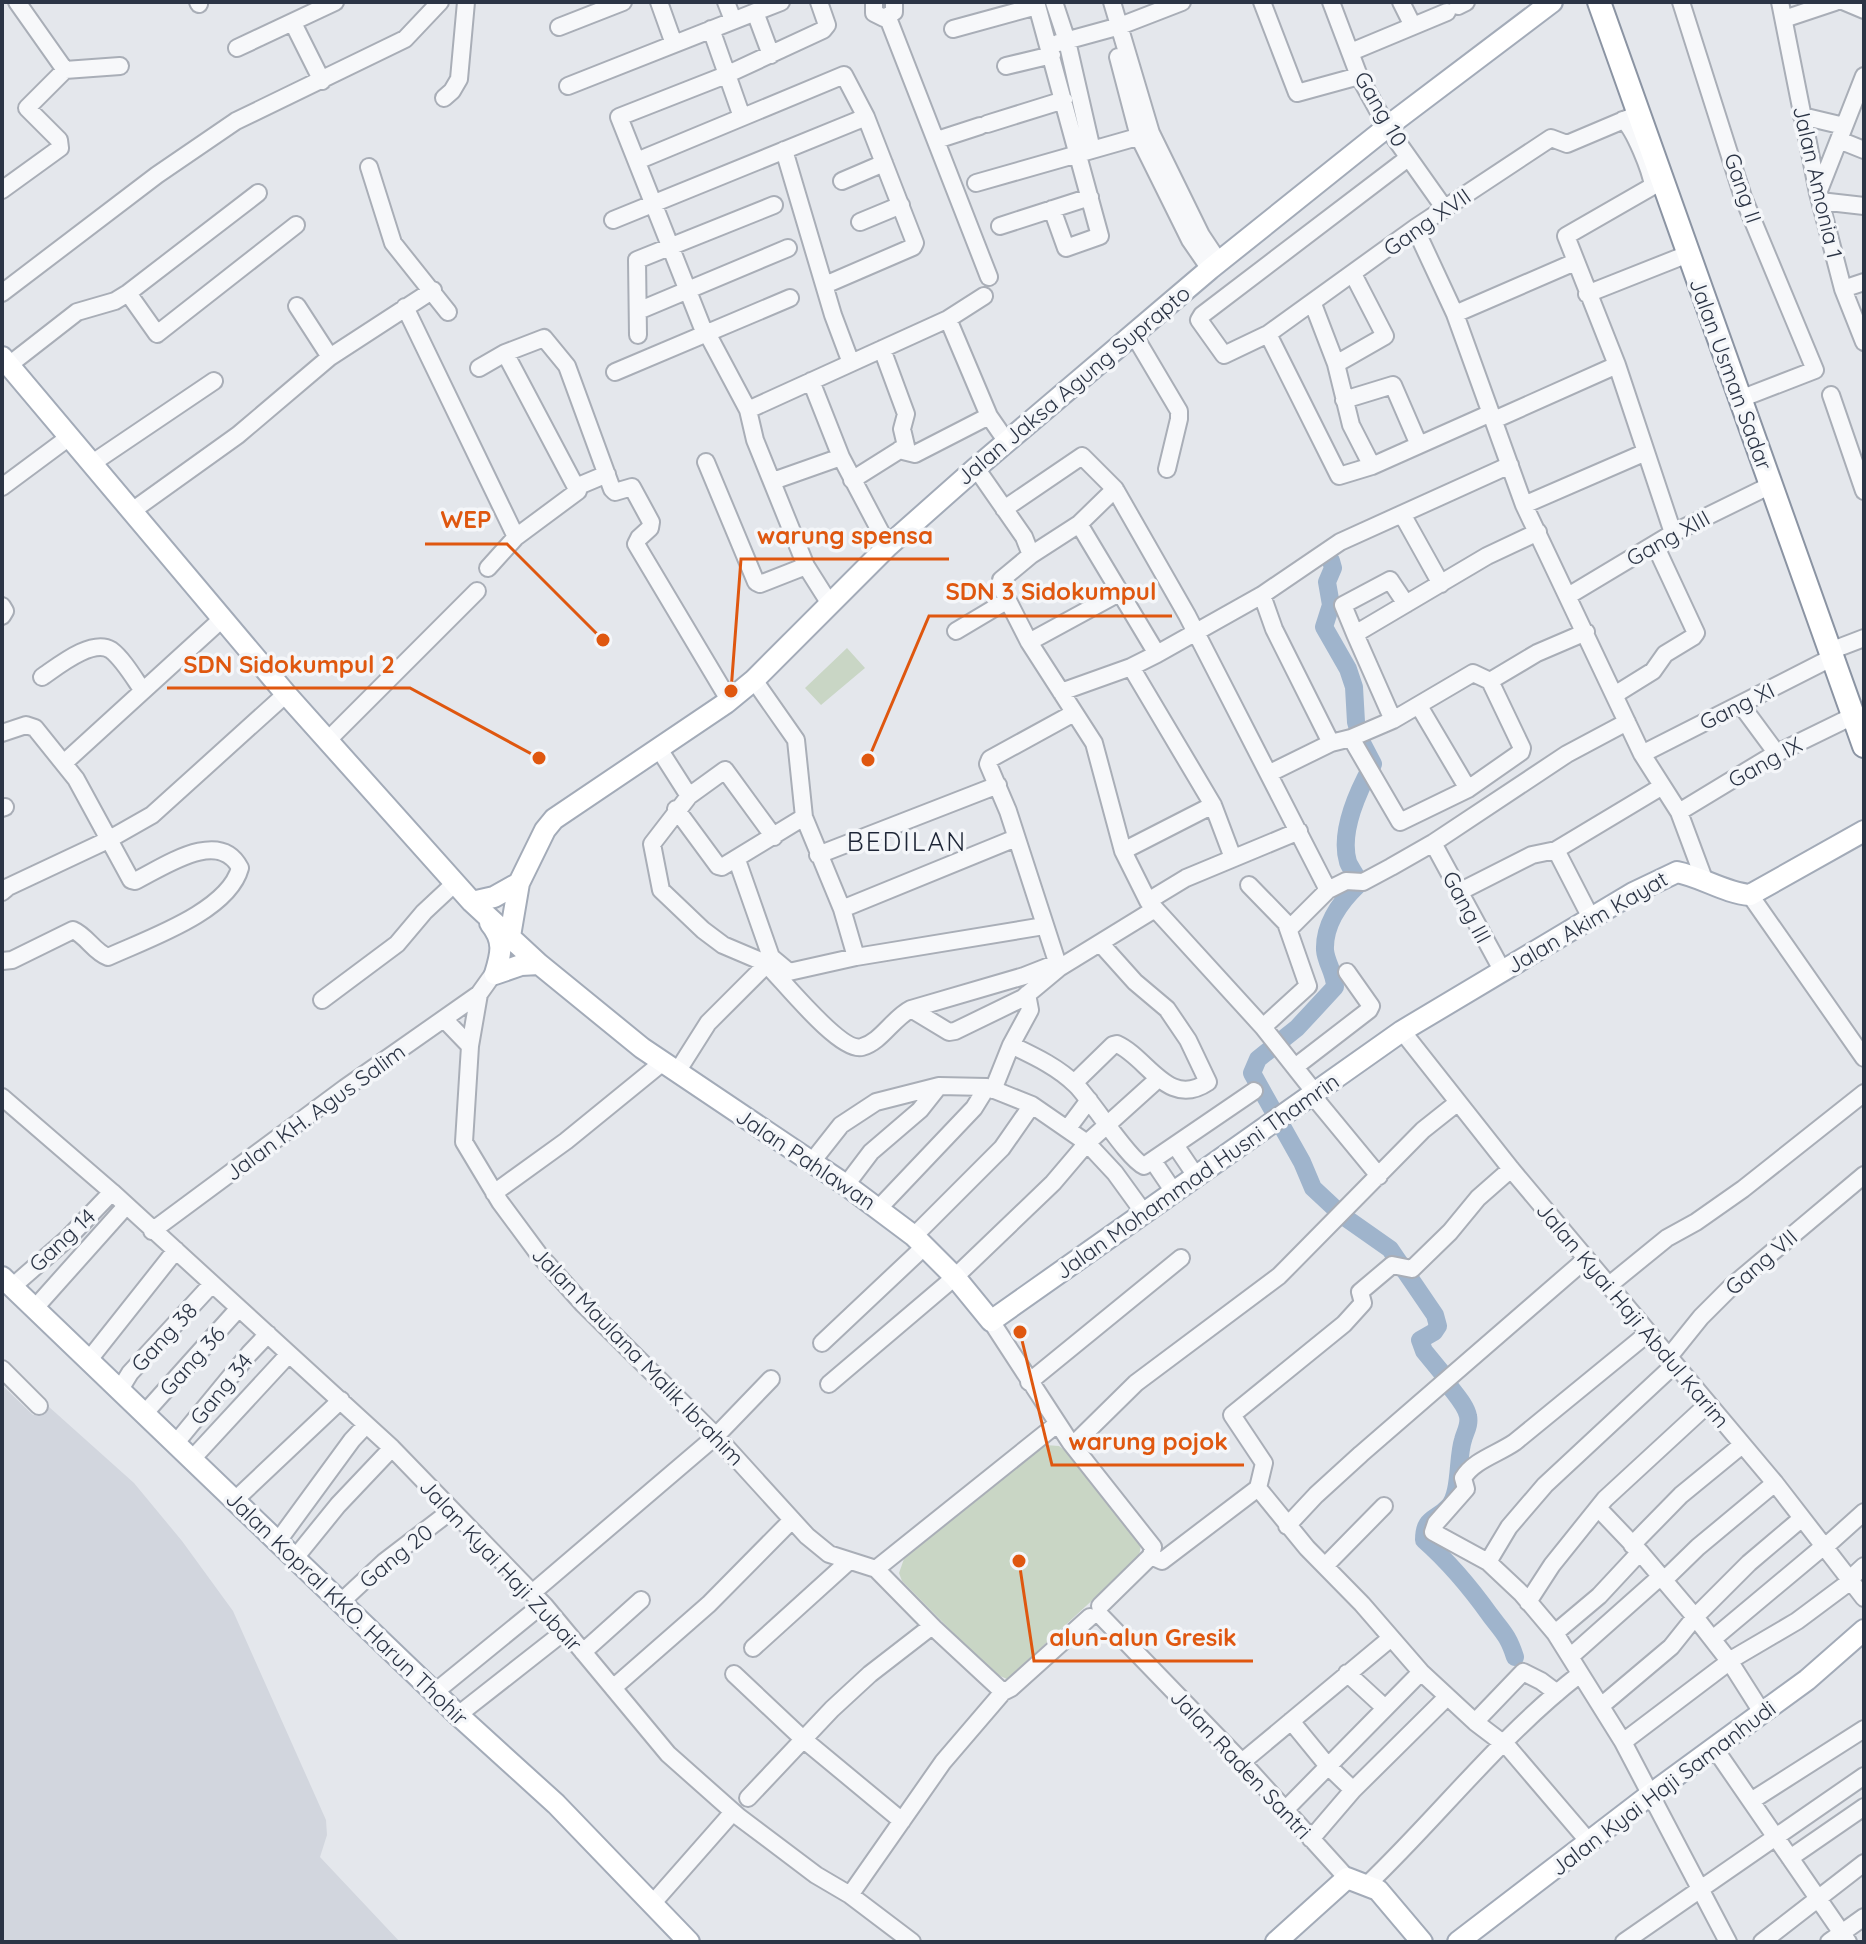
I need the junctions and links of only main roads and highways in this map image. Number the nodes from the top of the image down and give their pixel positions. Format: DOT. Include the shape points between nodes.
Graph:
graph roads {
  1 [pos="1552,2"];
  2 [pos="1599,2"];
  3 [pos="6,361"];
  4 [pos="1864,746"];
  5 [pos="1864,831"];
  6 [pos="519,883"];
  7 [pos="472,902"];
  8 [pos="510,936"];
  9 [pos="539,964"];
  10 [pos="1402,1031"];
  11 [pos="7,1282"];
  12 [pos="991,1321"];
  13 [pos="1864,1630"];
  14 [pos="689,1942"];
  15 [pos="1276,1942"];
  16 [pos="1422,1942"];
  17 [pos="1458,1942"];
  1 -- 6 [label="main road, Jalan Jaksa Agung Suprapto" via="1214,265 888,546 754,680 554,819"];
  2 -- 4 [label="highway, Jalan Usman Sadar" via="1631,117 1688,254"];
  3 -- 7 [label="main road" via="286,694"];
  5 -- 10 [label="main road, Jalan Akim Kayat" via="1750,895 1674,873"];
  6 -- 7 [label="main road"];
  6 -- 8 [label="main road, Jalan Jaksa Agung Suprapto"];
  6 -- 9 [label="main road" via="522,925"];
  7 -- 8 [label="main road, Jalan Pahlawan"];
  7 -- 9 [label="main road" via="501,939 495,974"];
  8 -- 9 [label="main road, Jalan Pahlawan"];
  9 -- 12 [label="main road, Jalan Pahlawan" via="670,1067 879,1208 920,1241"];
  10 -- 12 [label="main road, Jalan Mohammad Husni Thamrin"];
  11 -- 14 [label="main road, Jalan Kopral KKO. Harun Thohir" via="556,1804"];
  13 -- 17 [label="main road, Jalan Kyai Haji Samanhudi" via="1763,1714"];
  15 -- 16 [label="main road" via="1347,1878 1378,1890"];
}
